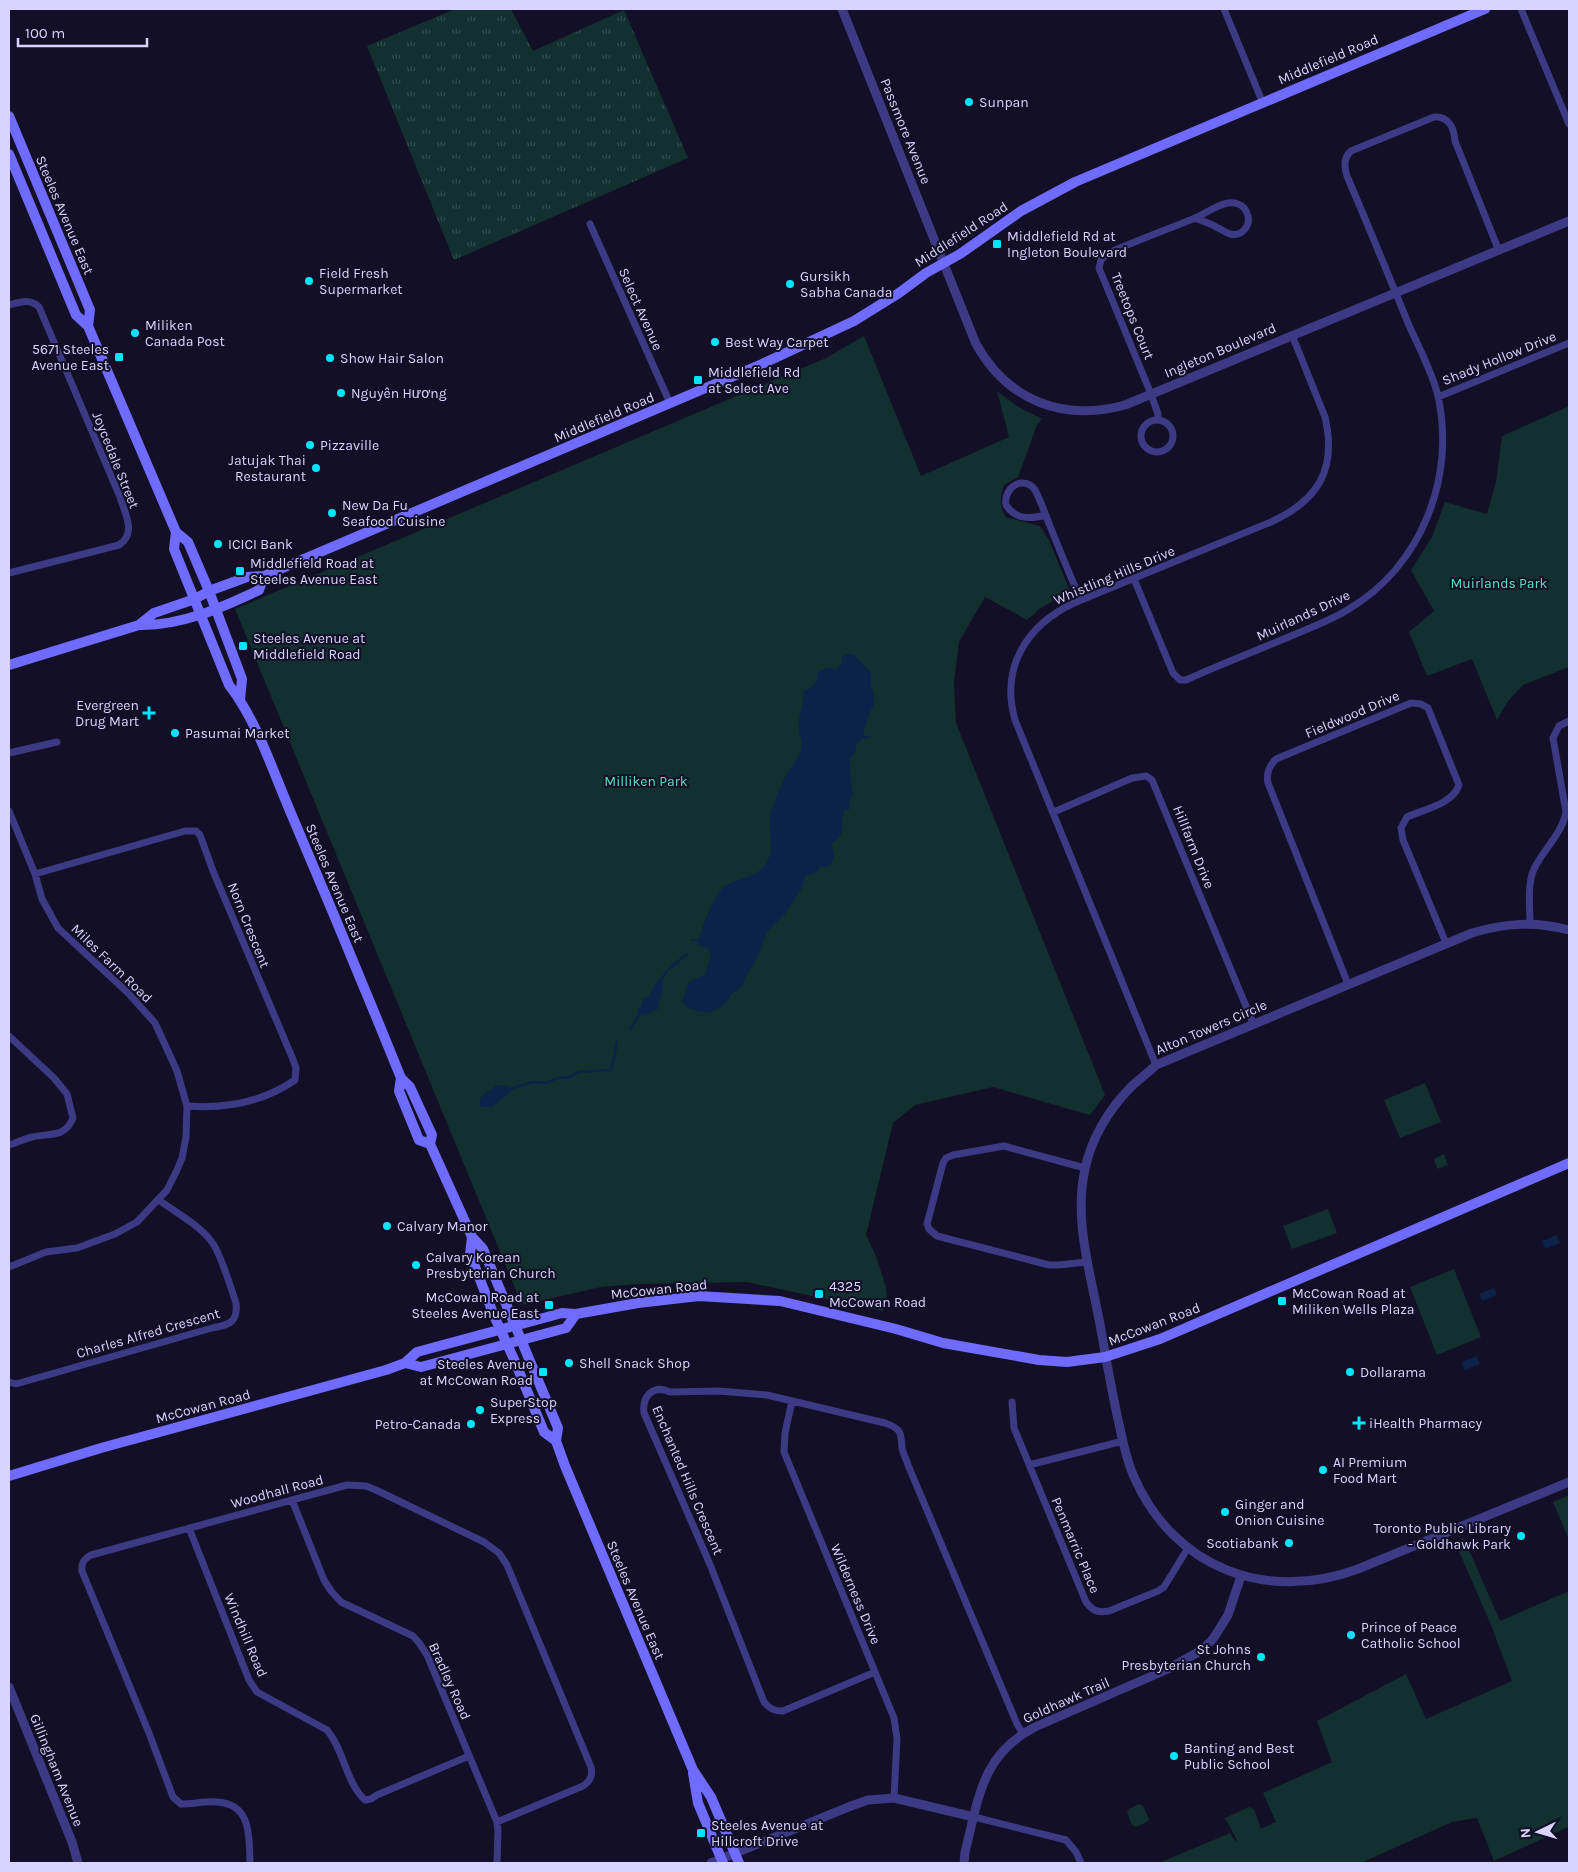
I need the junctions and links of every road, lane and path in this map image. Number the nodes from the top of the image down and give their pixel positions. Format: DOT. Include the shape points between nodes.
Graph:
graph roads {
  1 [pos="842,9"];
  2 [pos="1224,9"];
  3 [pos="1485,9"];
  4 [pos="1521,9"];
  5 [pos="1262,102"];
  6 [pos="9,116"];
  7 [pos="1569,124"];
  8 [pos="9,154"];
  9 [pos="1195,218"];
  10 [pos="1569,221"];
  11 [pos="590,224"];
  12 [pos="1499,251"];
  13 [pos="944,263"];
  14 [pos="1396,293"];
  15 [pos="9,305"];
  16 [pos="88,326"];
  17 [pos="1292,336"];
  18 [pos="1569,343"];
  19 [pos="1151,394"];
  20 [pos="1438,396"];
  21 [pos="670,403"];
  22 [pos="1158,420"];
  23 [pos="1046,515"];
  24 [pos="176,532"];
  25 [pos="9,573"];
  26 [pos="264,576"];
  27 [pos="1134,579"];
  28 [pos="209,592"];
  29 [pos="195,599"];
  30 [pos="1081,600"];
  31 [pos="216,609"];
  32 [pos="201,614"];
  33 [pos="138,625"];
  34 [pos="9,665"];
  35 [pos="240,700"];
  36 [pos="1569,721"];
  37 [pos="58,742"];
  38 [pos="9,753"];
  39 [pos="9,811"];
  40 [pos="1054,812"];
  41 [pos="35,874"];
  42 [pos="1530,923"];
  43 [pos="1569,930"];
  44 [pos="1446,943"];
  45 [pos="1348,984"];
  46 [pos="1253,1023"];
  47 [pos="9,1036"];
  48 [pos="1156,1065"];
  49 [pos="187,1106"];
  50 [pos="9,1145"];
  51 [pos="1569,1163"];
  52 [pos="1085,1168"];
  53 [pos="159,1200"];
  54 [pos="472,1237"];
  55 [pos="1088,1262"];
  56 [pos="9,1267"];
  57 [pos="576,1314"];
  58 [pos="515,1326"];
  59 [pos="501,1330"];
  60 [pos="520,1340"];
  61 [pos="507,1344"];
  62 [pos="1105,1357"];
  63 [pos="405,1363"];
  64 [pos="9,1382"];
  65 [pos="792,1401"];
  66 [pos="1012,1402"];
  67 [pos="556,1440"];
  68 [pos="1123,1441"];
  69 [pos="1029,1465"];
  70 [pos="9,1476"];
  71 [pos="1569,1482"];
  72 [pos="292,1500"];
  73 [pos="189,1528"];
  74 [pos="1188,1548"];
  75 [pos="1241,1576"];
  76 [pos="875,1672"];
  77 [pos="9,1687"];
  78 [pos="1023,1734"];
  79 [pos="469,1756"];
  80 [pos="693,1770"];
  81 [pos="894,1798"];
  82 [pos="974,1817"];
  83 [pos="497,1822"];
  84 [pos="737,1858"];
  85 [pos="719,1862"];
  86 [pos="78,1863"];
  87 [pos="250,1863"];
  88 [pos="497,1863"];
  89 [pos="964,1863"];
  90 [pos="1081,1863"];
  1 -- 13 [label="street, Passmore Avenue"];
  2 -- 5 [label="street"];
  3 -- 5 [label="main road, Middlefield Road"];
  4 -- 7 [label="street"];
  5 -- 13 [label="main road, Middlefield Road" via="1069,184"];
  6 -- 16 [label="main road, Steeles Avenue East" via="90,310"];
  8 -- 16 [label="main road, Steeles Avenue East" via="76,315"];
  9 -- 9 [label="street, Treetops Court" via="1234,235 1246,228 1248,214 1235,203 1222,205"];
  9 -- 19 [label="street, Treetops Court" via="1108,253 1101,260 1099,268"];
  10 -- 12 [label="street, Ingleton Boulevard"];
  11 -- 21 [label="street, Select Avenue"];
  12 -- 14 [label="street, Ingleton Boulevard"];
  12 -- 14 [label="street, Muirlands Drive" via="1447,120 1434,118 1354,149 1347,154 1345,168"];
  13 -- 19 [label="street, Ingleton Boulevard" via="979,349 990,366 1014,390 1039,403 1077,411 1117,407"];
  13 -- 21 [label="main road, Middlefield Road" via="854,321"];
  14 -- 17 [label="street, Ingleton Boulevard"];
  14 -- 20 [label="street, Muirlands Drive"];
  15 -- 25 [label="street, Joycedale Street" via="24,301 39,307 120,497 130,530 119,545"];
  16 -- 24 [label="main road, Steeles Avenue East"];
  17 -- 19 [label="street, Ingleton Boulevard"];
  17 -- 27 [label="street, Whistling Hills Drive" via="1328,431 1329,456 1315,489 1305,502 1283,517"];
  18 -- 20 [label="street, Shady Hollow Drive"];
  19 -- 22 [label="street"];
  20 -- 27 [label="street, Muirlands Drive" via="1442,458 1430,512 1400,565 1383,584 1350,609 1180,680 1173,673"];
  21 -- 26 [label="main road, Middlefield Road"];
  22 -- 22 [label="street" via="1169,426 1173,440 1163,452 1152,452 1144,446 1142,431 1148,423"];
  23 -- 23 [label="street" via="1032,518 1015,515 1006,504 1006,493 1018,484 1032,487"];
  23 -- 30 [label="street"];
  24 -- 28 [label="main road, Steeles Avenue East" via="188,542"];
  24 -- 29 [label="main road, Steeles Avenue East" via="174,549"];
  26 -- 28 [label="main road, Middlefield Road" via="247,577"];
  26 -- 31 [label="main road, Middlefield Road" via="259,590"];
  27 -- 30 [label="street, Whistling Hills Drive"];
  28 -- 29 [label="main road, Middlefield Road"];
  28 -- 31 [label="main road, Steeles Avenue East"];
  29 -- 32 [label="main road, Steeles Avenue East"];
  29 -- 33 [label="main road, Middlefield Road" via="154,614"];
  30 -- 40 [label="street, Whistling Hills Drive" via="1050,616 1032,632 1019,654 1011,682 1015,720"];
  31 -- 32 [label="main road, Middlefield Road"];
  31 -- 35 [label="main road, Steeles Avenue East" via="242,678"];
  32 -- 33 [label="main road, Middlefield Road" via="158,625"];
  32 -- 35 [label="main road, Steeles Avenue East" via="229,685"];
  33 -- 34 [label="main road, Middlefield Road"];
  35 -- 54 [label="main road, Steeles Avenue East" via="340,926 401,1078 410,1087 432,1136 430,1144"];
  36 -- 42 [label="street" via="1559,726 1553,738 1566,812 1563,823 1533,873"];
  37 -- 38 [label="street"];
  39 -- 41 [label="street, Miles Farm Road"];
  40 -- 46 [label="street, Hillfarm Drive" via="1132,778 1146,776 1152,780"];
  40 -- 48 [label="street, Whistling Hills Drive"];
  41 -- 49 [label="street, Miles Farm Road" via="42,899 58,928 128,993 155,1023 177,1071"];
  41 -- 49 [label="street, Norn Crescent" via="184,831 196,831 200,835 296,1068 295,1080 283,1088 245,1102 208,1108"];
  42 -- 43 [label="street, Alton Towers Circle"];
  42 -- 44 [label="street, Alton Towers Circle" via="1493,927"];
  44 -- 45 [label="street, Alton Towers Circle"];
  44 -- 45 [label="street, Fieldwood Drive" via="1403,840 1401,828 1407,817 1450,798 1459,785 1428,708 1411,703 1276,759 1268,773 1268,783"];
  45 -- 46 [label="street, Alton Towers Circle"];
  46 -- 48 [label="street, Alton Towers Circle"];
  47 -- 50 [label="street" via="67,1094 73,1118 66,1130 59,1133"];
  48 -- 52 [label="street, Alton Towers Circle" via="1131,1087 1110,1113 1092,1146"];
  49 -- 53 [label="street, Miles Farm Road" via="182,1158"];
  51 -- 62 [label="main road, McCowan Road" via="1160,1339"];
  52 -- 55 [label="street, Alton Towers Circle" via="1080,1201"];
  52 -- 55 [label="street" via="1004,1146 950,1156 942,1163 928,1224 937,1236 1049,1265"];
  53 -- 56 [label="street, Miles Farm Road" via="137,1222 115,1234 77,1248 46,1252"];
  53 -- 64 [label="street, Charles Alfred Crescent" via="213,1242 236,1303 237,1313 233,1321 225,1326 16,1384"];
  54 -- 58 [label="main road, Steeles Avenue East" via="483,1249"];
  54 -- 59 [label="main road, Steeles Avenue East" via="470,1254"];
  55 -- 62 [label="street, Alton Towers Circle"];
  57 -- 58 [label="main road, McCowan Road" via="562,1313"];
  57 -- 60 [label="main road, McCowan Road" via="566,1328"];
  57 -- 62 [label="main road, McCowan Road" via="700,1296 780,1301 943,1343 1039,1360 1067,1362"];
  58 -- 59 [label="main road, McCowan Road"];
  58 -- 60 [label="main road, Steeles Avenue East"];
  59 -- 61 [label="main road, Steeles Avenue East"];
  59 -- 63 [label="main road, McCowan Road" via="417,1352"];
  60 -- 61 [label="main road, McCowan Road"];
  60 -- 67 [label="main road, Steeles Avenue East" via="558,1428"];
  61 -- 63 [label="main road, McCowan Road" via="421,1366"];
  61 -- 67 [label="main road, Steeles Avenue East" via="544,1432"];
  62 -- 68 [label="street, Alton Towers Circle"];
  63 -- 70 [label="main road, McCowan Road"];
  65 -- 76 [label="street, Wilderness Drive" via="784,1452"];
  65 -- 76 [label="street, Enchanted Hills Crescent" via="743,1392 670,1392 660,1389 648,1394 643,1406 769,1708 783,1711"];
  65 -- 78 [label="street, Enchanted Hills Crescent" via="885,1423 898,1430 908,1465"];
  66 -- 69 [label="street, Penmarric Place" via="1014,1428"];
  67 -- 80 [label="main road, Steeles Avenue East"];
  68 -- 69 [label="street"];
  68 -- 74 [label="street, Alton Towers Circle" via="1130,1468 1142,1492 1163,1524"];
  69 -- 74 [label="street, Penmarric Place" via="1086,1602 1096,1611 1109,1611 1164,1587"];
  71 -- 75 [label="street, Alton Towers Circle" via="1333,1577 1280,1582"];
  72 -- 73 [label="street, Woodhall Road"];
  72 -- 79 [label="street, Bradley Road" via="331,1591 342,1602 403,1630 420,1644"];
  72 -- 83 [label="street, Woodhall Road" via="347,1485 371,1488 484,1542 503,1559 592,1773 583,1786"];
  73 -- 79 [label="street, Windhill Road" via="249,1680 257,1692 327,1730 334,1738 355,1790 365,1800"];
  73 -- 87 [label="street, Woodhall Road" via="91,1555 83,1560 82,1572 173,1797 181,1804 217,1802 236,1808 247,1823"];
  74 -- 75 [label="street, Alton Towers Circle"];
  75 -- 78 [label="street, Goldhawk Trail" via="1228,1615 1213,1640 1202,1650 1168,1669"];
  76 -- 81 [label="street, Wilderness Drive" via="897,1728"];
  77 -- 86 [label="street, Gillingham Avenue"];
  78 -- 82 [label="street, Goldhawk Trail" via="1004,1749 992,1765"];
  79 -- 83 [label="street, Bradley Road"];
  80 -- 84 [label="main road, Steeles Avenue East" via="711,1797"];
  80 -- 85 [label="main road, Steeles Avenue East" via="698,1803"];
  81 -- 82 [label="street"];
  81 -- 84 [label="street" via="868,1800 851,1806"];
  82 -- 89 [label="street, Goldhawk Trail"];
  82 -- 90 [label="street" via="1066,1840"];
  83 -- 88 [label="street, Bradley Road"];
  84 -- 85 [label="street"];
}
